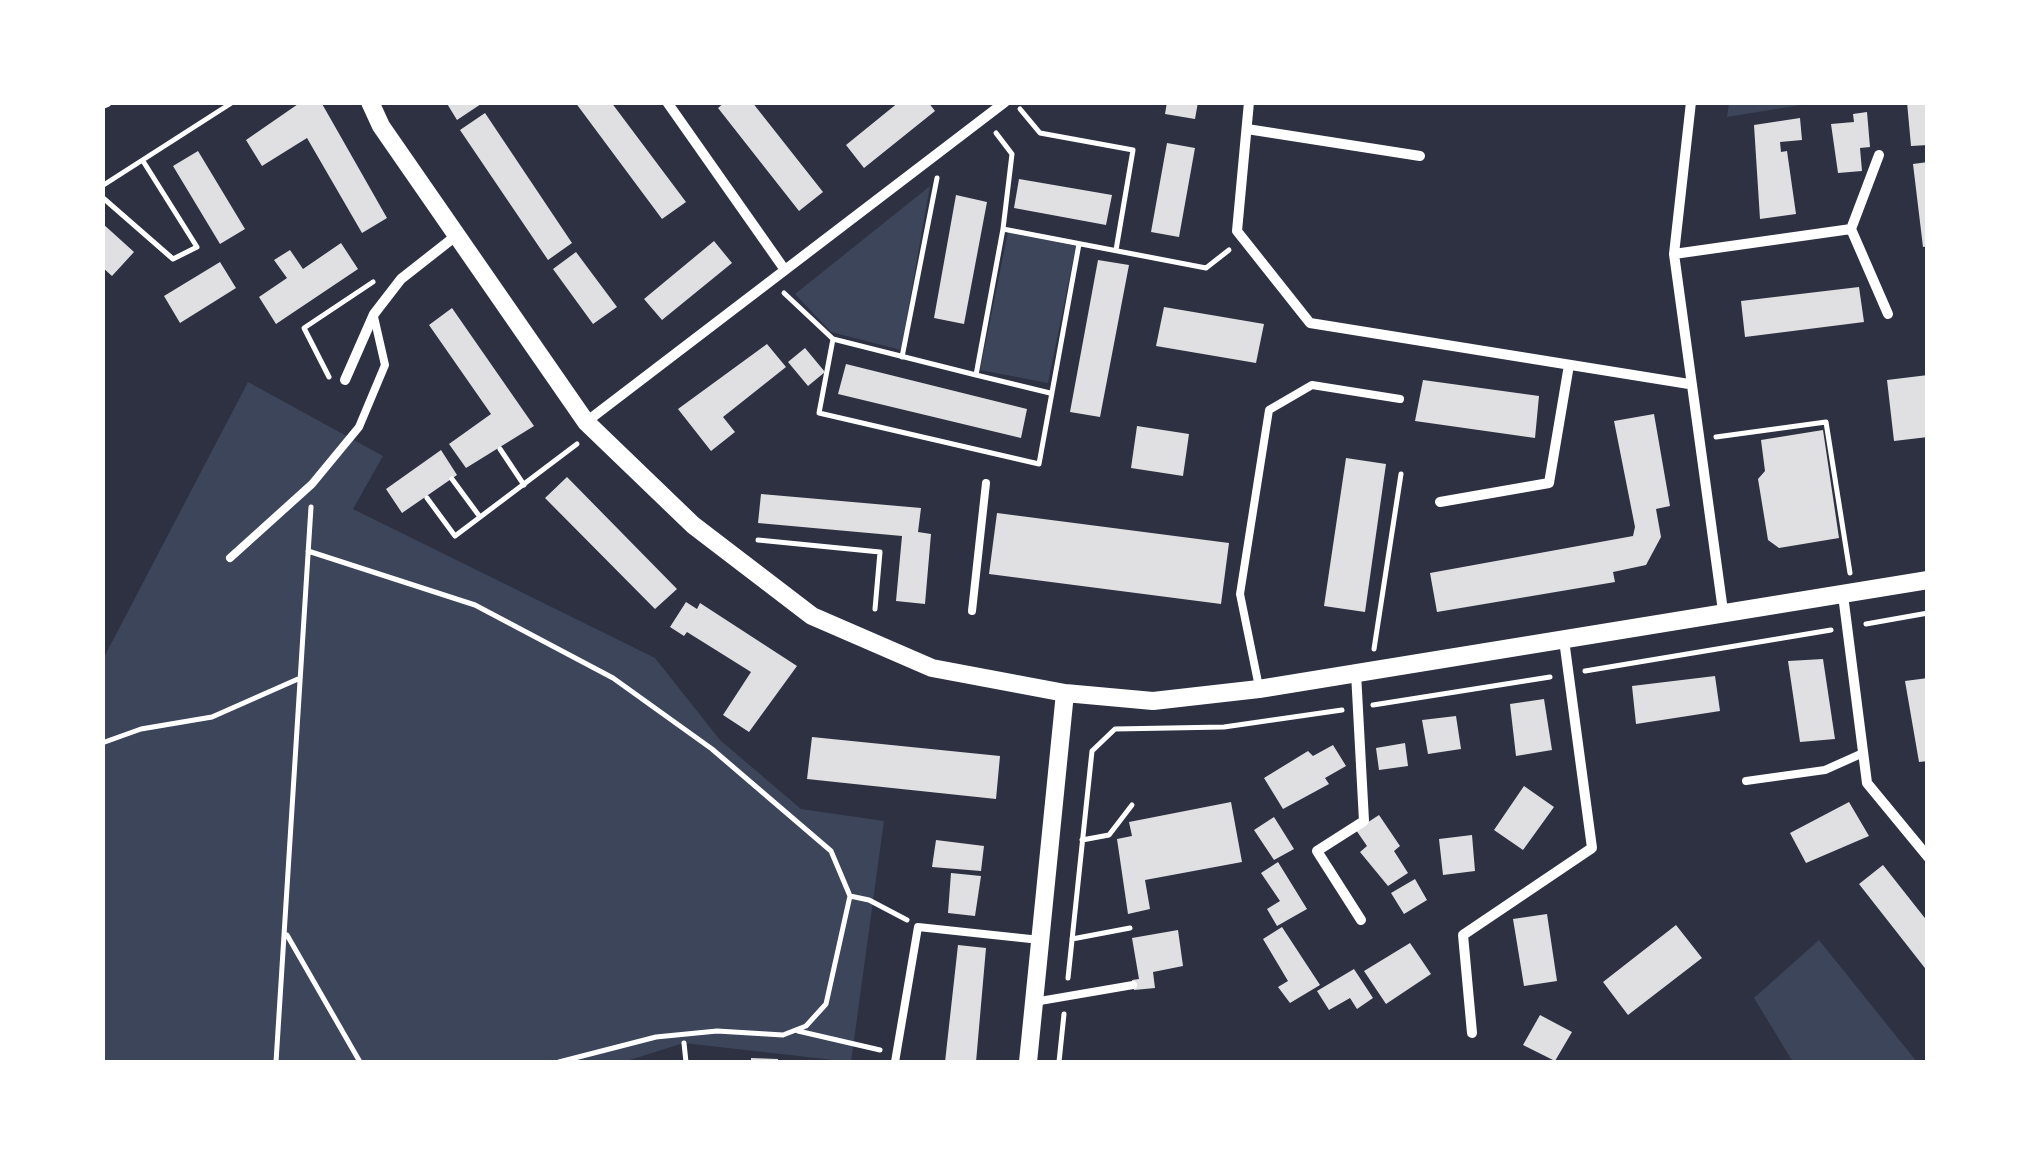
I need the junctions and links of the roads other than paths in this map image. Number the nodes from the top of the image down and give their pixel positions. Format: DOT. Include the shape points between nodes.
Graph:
graph roads {
  1 [pos="370,102"];
  2 [pos="667,102"];
  3 [pos="1005,102"];
  4 [pos="1249,102"];
  5 [pos="1691,102"];
  6 [pos="1246,128"];
  7 [pos="1879,155"];
  8 [pos="1420,156"];
  9 [pos="1851,228"];
  10 [pos="457,235"];
  11 [pos="1674,254"];
  12 [pos="785,270"];
  13 [pos="374,314"];
  14 [pos="1888,314"];
  15 [pos="1569,364"];
  16 [pos="345,380"];
  17 [pos="1689,384"];
  18 [pos="1400,399"];
  19 [pos="591,427"];
  20 [pos="986,483"];
  21 [pos="1440,502"];
  22 [pos="230,558"];
  23 [pos="1928,580"];
  24 [pos="1848,594"];
  25 [pos="972,611"];
  26 [pos="1723,612"];
  27 [pos="1564,640"];
  28 [pos="1363,672"];
  29 [pos="1259,690"];
  30 [pos="1065,693"];
  31 [pos="1863,753"];
  32 [pos="1746,781"];
  33 [pos="1928,857"];
  34 [pos="1361,920"];
  35 [pos="1040,940"];
  36 [pos="1133,985"];
  37 [pos="1034,1002"];
  38 [pos="1472,1033"];
  39 [pos="896,1058"];
  40 [pos="1028,1062"];
  1 -- 10 [label="street"];
  2 -- 12 [label="street"];
  3 -- 12 [label="street"];
  4 -- 6 [label="street"];
  5 -- 11 [label="street"];
  6 -- 8 [label="street"];
  6 -- 15 [label="street" via="1236,231 1310,323"];
  7 -- 9 [label="street"];
  9 -- 11 [label="street"];
  9 -- 14 [label="street"];
  10 -- 13 [label="street" via="401,279"];
  10 -- 19 [label="street"];
  11 -- 17 [label="street"];
  12 -- 19 [label="street"];
  13 -- 16 [label="street"];
  13 -- 22 [label="lane" via="385,365 359,427 312,484"];
  15 -- 17 [label="street"];
  15 -- 21 [label="street" via="1549,483"];
  17 -- 26 [label="street"];
  18 -- 29 [label="lane" via="1312,385 1269,410 1240,594"];
  19 -- 30 [label="street" via="693,525 812,616 932,668"];
  20 -- 25 [label="lane"];
  23 -- 24 [label="street"];
  24 -- 26 [label="street"];
  24 -- 31 [label="street"];
  26 -- 27 [label="street"];
  27 -- 28 [label="street"];
  27 -- 38 [label="street" via="1592,848 1463,935"];
  28 -- 29 [label="street"];
  28 -- 34 [label="street" via="1358,708 1364,821 1318,851"];
  29 -- 30 [label="street" via="1153,700"];
  30 -- 35 [label="street"];
  31 -- 32 [label="lane" via="1825,770"];
  31 -- 33 [label="street" via="1867,783"];
  35 -- 37 [label="street"];
  35 -- 39 [label="lane" via="918,927"];
  36 -- 37 [label="lane"];
  37 -- 40 [label="street"];
}
